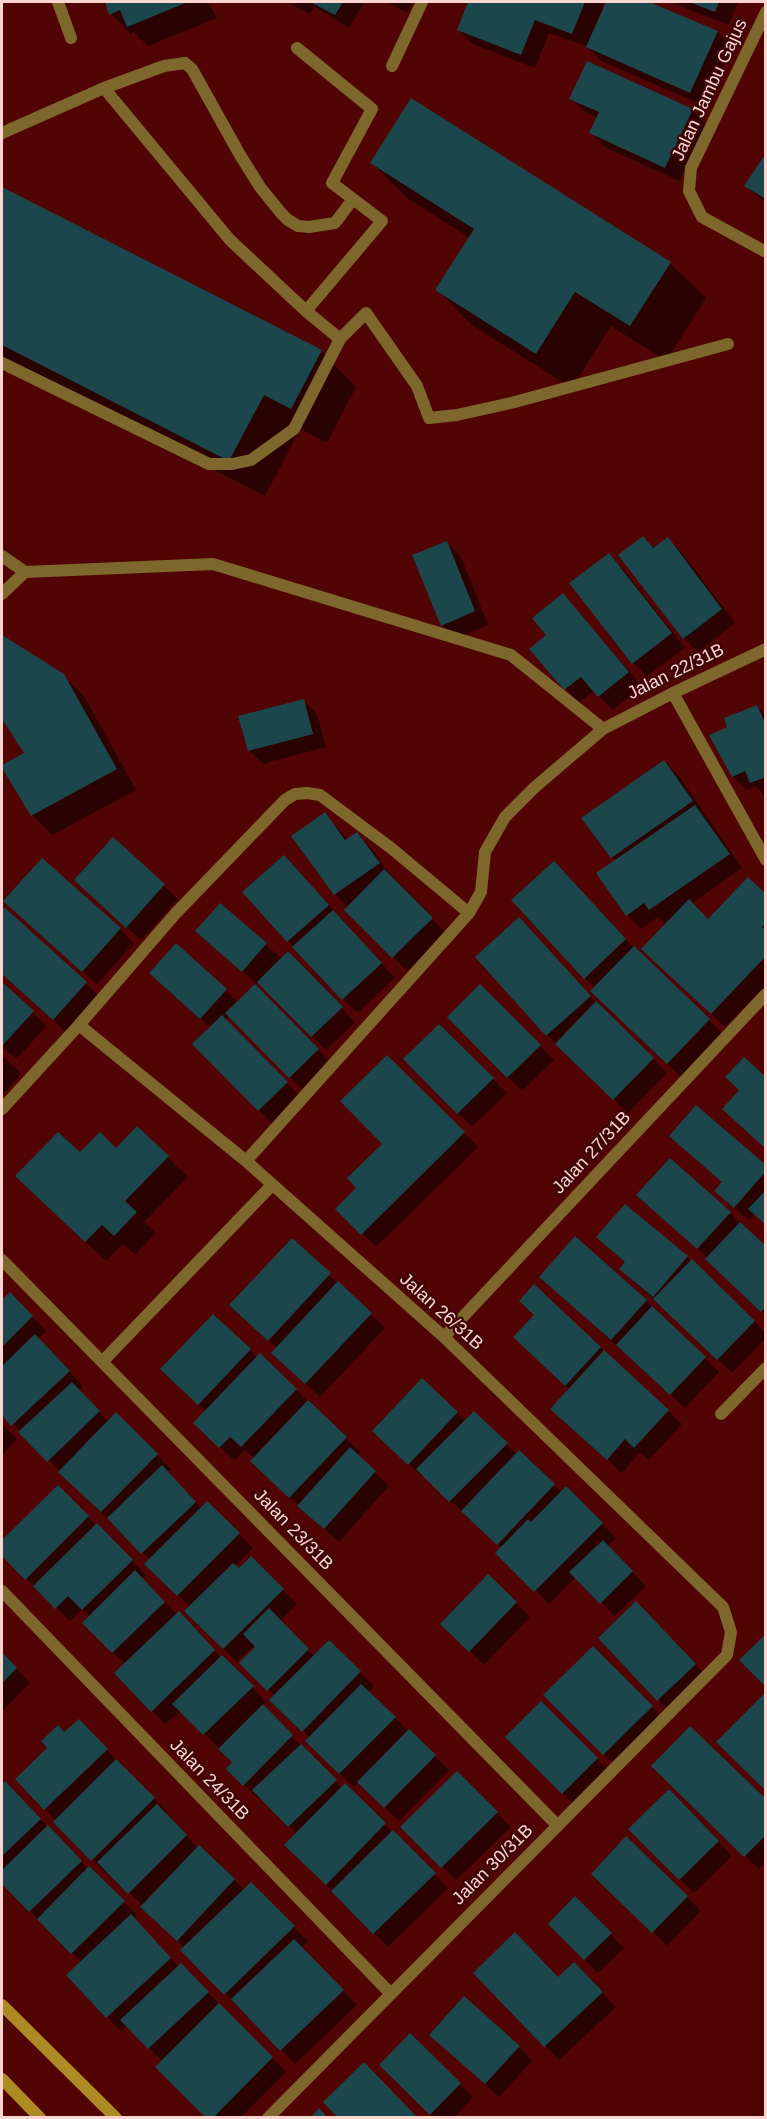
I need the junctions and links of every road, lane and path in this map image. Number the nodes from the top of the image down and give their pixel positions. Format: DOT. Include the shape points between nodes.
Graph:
graph roads {
  1 [pos="58,2"];
  2 [pos="422,2"];
  3 [pos="765,12"];
  4 [pos="71,38"];
  5 [pos="297,48"];
  6 [pos="392,66"];
  7 [pos="104,88"];
  8 [pos="2,133"];
  9 [pos="353,199"];
  10 [pos="765,252"];
  11 [pos="306,311"];
  12 [pos="340,339"];
  13 [pos="728,344"];
  14 [pos="2,363"];
  15 [pos="2,556"];
  16 [pos="26,572"];
  17 [pos="2,594"];
  18 [pos="765,650"];
  19 [pos="673,693"];
  20 [pos="603,729"];
  21 [pos="765,860"];
  22 [pos="469,913"];
  23 [pos="765,994"];
  24 [pos="79,1025"];
  25 [pos="2,1109"];
  26 [pos="246,1161"];
  27 [pos="272,1185"];
  28 [pos="2,1260"];
  29 [pos="444,1337"];
  30 [pos="103,1361"];
  31 [pos="765,1368"];
  32 [pos="721,1414"];
  33 [pos="2,1591"];
  34 [pos="731,1632"];
  35 [pos="558,1826"];
  36 [pos="391,1994"];
  37 [pos="2,2004"];
  38 [pos="2,2082"];
  39 [pos="40,2118"];
  40 [pos="116,2118"];
  41 [pos="268,2118"];
  1 -- 4 [label="street"];
  2 -- 6 [label="street"];
  3 -- 10 [label="street, Jalan Jambu Gajus" via="691,168 689,191 702,217"];
  5 -- 9 [label="street" via="372,109 332,183"];
  7 -- 8 [label="street"];
  7 -- 9 [label="street" via="164,66 185,63 255,179 288,220 309,227 335,223"];
  7 -- 11 [label="street" via="230,240"];
  9 -- 11 [label="street" via="382,221"];
  11 -- 12 [label="street"];
  12 -- 13 [label="street" via="366,313 417,386 429,418 511,403"];
  12 -- 14 [label="street" via="294,429 251,460 232,464 210,464"];
  15 -- 16 [label="street"];
  16 -- 17 [label="street"];
  16 -- 20 [label="street" via="213,564 511,655"];
  18 -- 19 [label="street, Jalan 22/31B"];
  19 -- 20 [label="street, Jalan 22/31B"];
  19 -- 21 [label="street"];
  20 -- 22 [label="street, Jalan 22/31B" via="535,786 506,817 485,852 481,892"];
  22 -- 24 [label="street" via="320,795 295,794 176,913"];
  22 -- 26 [label="street, Jalan 22/31B"];
  23 -- 29 [label="street, Jalan 27/31B"];
  24 -- 25 [label="street"];
  24 -- 26 [label="street, Jalan 26/31B"];
  26 -- 27 [label="street, Jalan 26/31B"];
  27 -- 29 [label="street, Jalan 26/31B"];
  27 -- 30 [label="street"];
  28 -- 30 [label="street, Jalan 23/31B"];
  29 -- 34 [label="street, Jalan 26/31B" via="723,1607"];
  30 -- 35 [label="street, Jalan 23/31B"];
  31 -- 32 [label="street"];
  33 -- 36 [label="street, Jalan 24/31B"];
  34 -- 35 [label="street, Jalan 30/31B" via="727,1655"];
  35 -- 36 [label="street, Jalan 30/31B"];
  36 -- 41 [label="street, Jalan 30/31B"];
  37 -- 40 [label="main road"];
  38 -- 39 [label="main road"];
}
